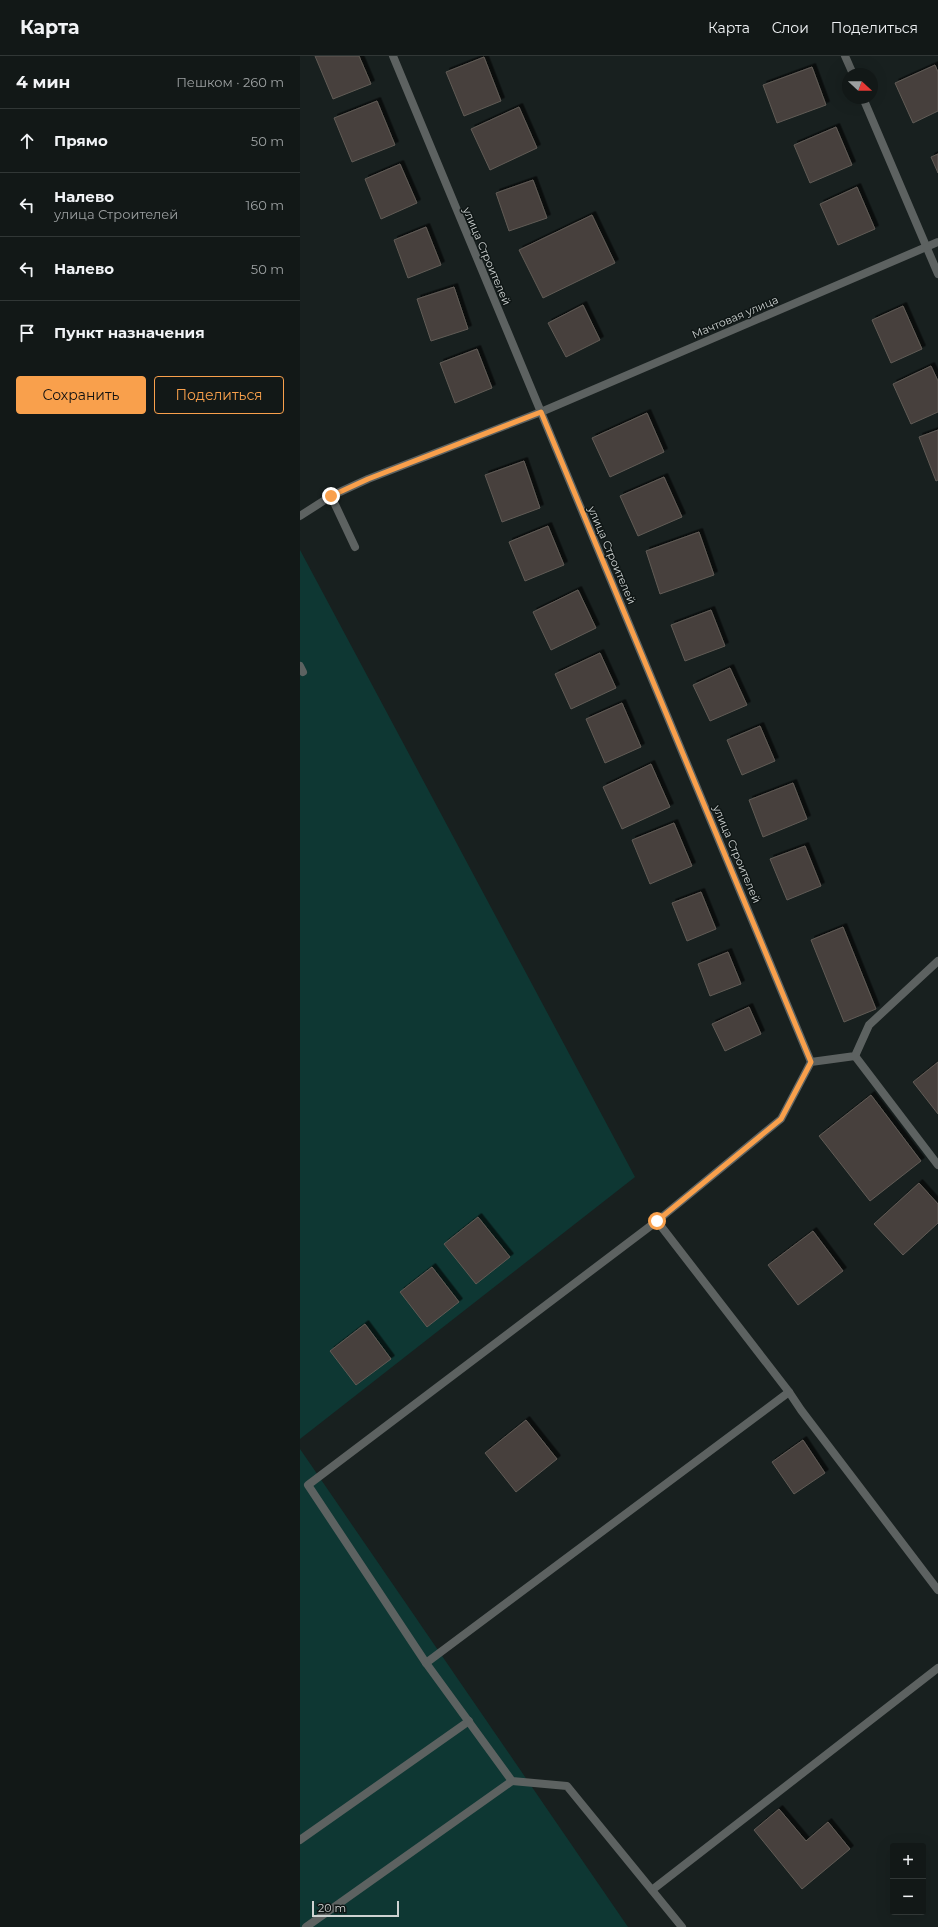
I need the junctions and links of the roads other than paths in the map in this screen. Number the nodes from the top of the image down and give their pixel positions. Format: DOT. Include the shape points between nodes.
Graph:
graph roads {
  1 [pos="393,56"];
  2 [pos="845,56"];
  3 [pos="850,68"];
  4 [pos="866,104"];
  5 [pos="938,242"];
  6 [pos="927,247"];
  7 [pos="938,274"];
  8 [pos="541,412"];
  9 [pos="331,496"];
  10 [pos="300,516"];
  11 [pos="355,547"];
  12 [pos="938,961"];
  13 [pos="854,1056"];
  14 [pos="811,1062"];
  15 [pos="938,1165"];
  16 [pos="657,1221"];
  17 [pos="789,1392"];
  18 [pos="938,1590"];
  19 [pos="426,1663"];
  20 [pos="938,1668"];
  21 [pos="469,1721"];
  22 [pos="512,1781"];
  23 [pos="300,1840"];
  24 [pos="652,1890"];
  25 [pos="306,1927"];
  26 [pos="682,1927"];
  1 -- 8 [label="lane, улица Строителей"];
  2 -- 3 [label="lane"];
  4 -- 6 [label="lane"];
  5 -- 6 [label="lane, Мачтовая улица"];
  6 -- 7 [label="lane"];
  6 -- 8 [label="lane, Мачтовая улица"];
  8 -- 9 [label="lane, Мачтовая улица" via="368,479"];
  8 -- 14 [label="lane, улица Строителей"];
  9 -- 10 [label="lane, Мачтовая улица"];
  9 -- 11 [label="lane"];
  12 -- 13 [label="lane" via="869,1024"];
  13 -- 14 [label="lane"];
  13 -- 15 [label="lane"];
  14 -- 16 [label="lane" via="781,1119"];
  16 -- 17 [label="lane"];
  16 -- 19 [label="lane" via="308,1485"];
  17 -- 18 [label="lane"];
  17 -- 19 [label="lane"];
  19 -- 21 [label="lane"];
  20 -- 24 [label="lane"];
  21 -- 22 [label="lane"];
  21 -- 23 [label="lane"];
  22 -- 24 [label="lane" via="567,1786"];
  22 -- 25 [label="lane"];
  24 -- 26 [label="lane"];
}
